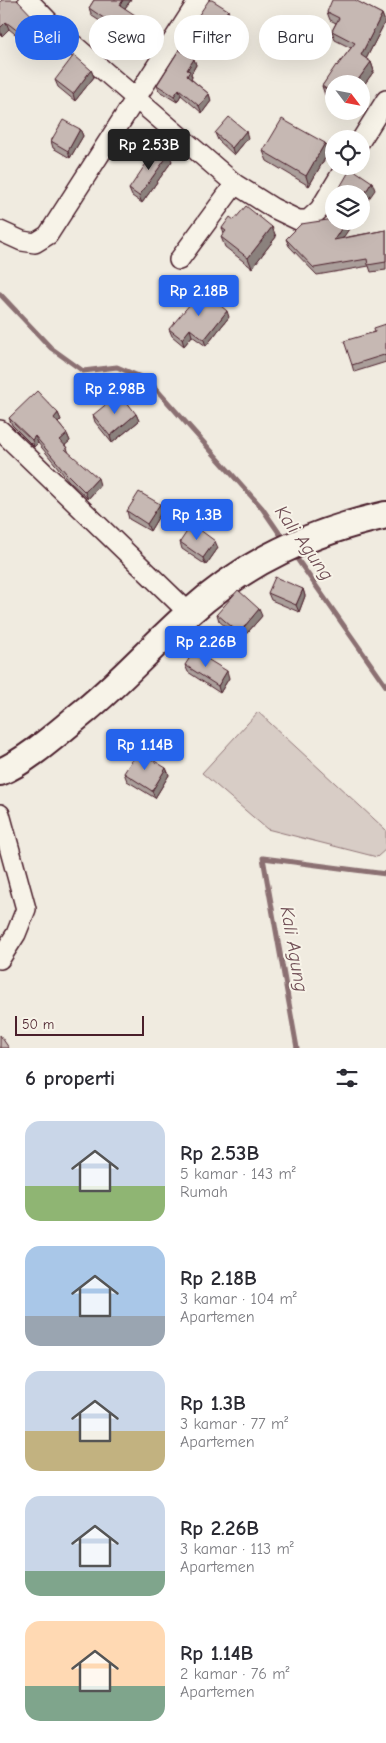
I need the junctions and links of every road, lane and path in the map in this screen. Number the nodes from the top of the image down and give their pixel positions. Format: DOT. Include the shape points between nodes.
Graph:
graph roads {
  1 [pos="28,0"];
  2 [pos="199,0"];
  3 [pos="135,99"];
  4 [pos="386,100"];
  5 [pos="367,130"];
  6 [pos="341,175"];
  7 [pos="235,184"];
  8 [pos="0,231"];
  9 [pos="179,260"];
  10 [pos="0,430"];
  11 [pos="386,515"];
  12 [pos="189,613"];
  13 [pos="0,772"];
  14 [pos="0,814"];
  15 [pos="0,960"];
  1 -- 3 [label="street"];
  2 -- 3 [label="street"];
  3 -- 7 [label="street"];
  3 -- 8 [label="street" via="48,235 35,243"];
  4 -- 5 [label="street"];
  6 -- 7 [label="street" via="320,209 308,220 298,220 273,208"];
  7 -- 9 [label="street"];
  10 -- 12 [label="street"];
  11 -- 12 [label="street" via="356,522 263,559"];
  12 -- 13 [label="street" via="112,688 50,739"];
  14 -- 15 [label="street" via="26,909"];
}
